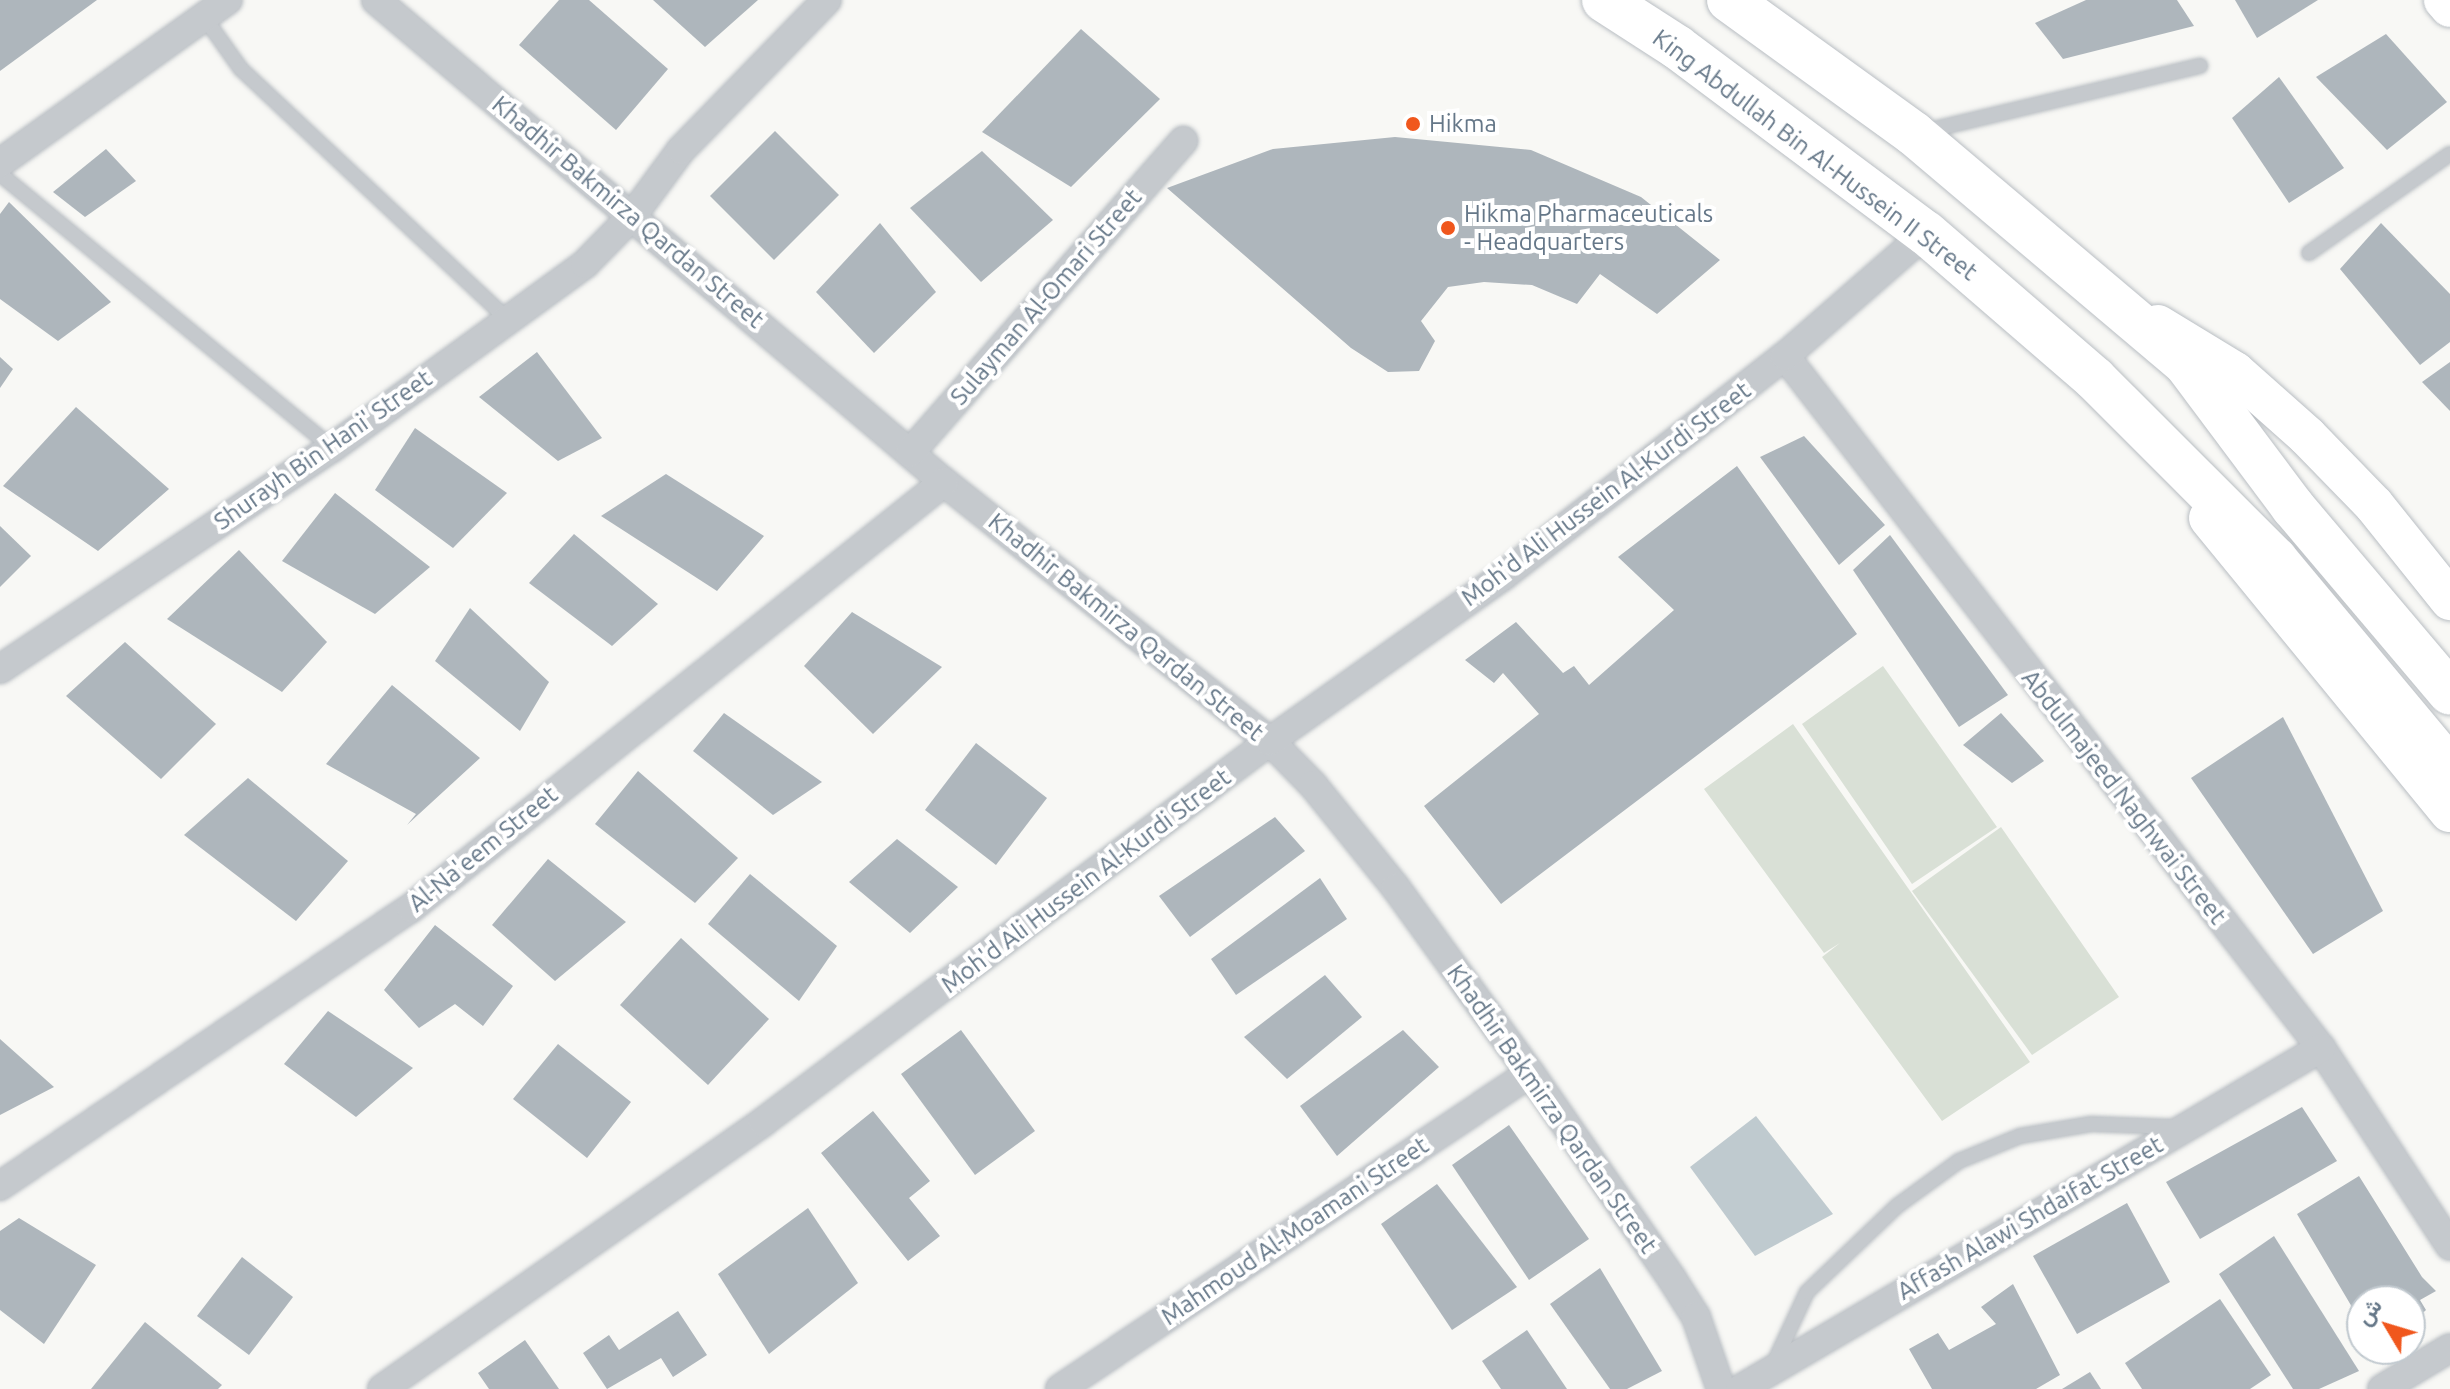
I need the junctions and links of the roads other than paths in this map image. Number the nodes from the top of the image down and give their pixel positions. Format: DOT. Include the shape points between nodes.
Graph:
graph roads {
  1 [pos="228,0"];
  2 [pos="376,0"];
  3 [pos="827,0"];
  4 [pos="1604,0"];
  5 [pos="1729,0"];
  6 [pos="2444,0"];
  7 [pos="2450,7"];
  8 [pos="198,9"];
  9 [pos="2200,66"];
  10 [pos="1914,134"];
  11 [pos="1183,141"];
  12 [pos="2450,154"];
  13 [pos="0,163"];
  14 [pos="0,174"];
  15 [pos="633,215"];
  16 [pos="1926,233"];
  17 [pos="2309,253"];
  18 [pos="2115,302"];
  19 [pos="508,320"];
  20 [pos="1785,356"];
  21 [pos="2095,379"];
  22 [pos="332,448"];
  23 [pos="910,453"];
  24 [pos="944,482"];
  25 [pos="2450,600"];
  26 [pos="0,669"];
  27 [pos="2450,693"];
  28 [pos="1270,741"];
  29 [pos="2450,769"];
  30 [pos="2450,812"];
  31 [pos="2321,1048"];
  32 [pos="1530,1073"];
  33 [pos="2184,1128"];
  34 [pos="0,1186"];
  35 [pos="2450,1246"];
  36 [pos="2450,1348"];
  37 [pos="1772,1368"];
  38 [pos="382,1389"];
  39 [pos="1060,1389"];
  40 [pos="1721,1389"];
  41 [pos="1740,1389"];
  42 [pos="2382,1389"];
  1 -- 8 [label="street"];
  2 -- 15 [label="street, Khadhir Bakmirza Qardan Street"];
  3 -- 15 [label="street, Shurayh Bin Hani' Street" via="681,150"];
  4 -- 16 [label="highway, King Abdullah Bin Al-Hussein II Street" via="1677,47"];
  5 -- 10 [label="highway"];
  6 -- 7 [label="main road"];
  8 -- 13 [label="street"];
  8 -- 19 [label="lane" via="241,69"];
  9 -- 10 [label="lane"];
  10 -- 18 [label="highway"];
  11 -- 23 [label="street, Sulayman Al-Omari Street"];
  12 -- 17 [label="lane"];
  14 -- 22 [label="lane"];
  15 -- 19 [label="street, Shurayh Bin Hani' Street" via="585,264"];
  15 -- 23 [label="street, Khadhir Bakmirza Qardan Street"];
  16 -- 20 [label="street, Moh'd Ali Hussein Al-Kurdi Street"];
  16 -- 21 [label="highway, King Abdullah Bin Al-Hussein II Street"];
  18 -- 25 [label="main road" via="2235,372 2374,505"];
  18 -- 27 [label="highway" via="2186,364 2293,507"];
  19 -- 22 [label="street, Shurayh Bin Hani' Street"];
  20 -- 28 [label="street, Moh'd Ali Hussein Al-Kurdi Street" via="1503,576"];
  20 -- 31 [label="street, Abdulmajeed Naghwai Street"];
  21 -- 29 [label="highway, King Abdullah Bin Al-Hussein II Street" via="2275,559"];
  21 -- 30 [label="main road"];
  22 -- 26 [label="street, Shurayh Bin Hani' Street"];
  23 -- 24 [label="street, Khadhir Bakmirza Qardan Street"];
  24 -- 28 [label="street, Khadhir Bakmirza Qardan Street"];
  24 -- 34 [label="street, Al-Na'eem Street" via="411,908"];
  28 -- 32 [label="street, Khadhir Bakmirza Qardan Street" via="1353,831"];
  28 -- 38 [label="street, Moh'd Ali Hussein Al-Kurdi Street" via="763,1122"];
  31 -- 33 [label="street, Affash Alawi Shdaifat Street"];
  31 -- 35 [label="street, Abdulmajeed Naghwai Street"];
  32 -- 39 [label="street, Mahmoud Al-Moamani Street"];
  32 -- 40 [label="street, Khadhir Bakmirza Qardan Street" via="1696,1317"];
  33 -- 37 [label="street, Affash Alawi Shdaifat Street"];
  33 -- 37 [label="lane" via="2091,1124 2020,1136 1959,1161 1897,1206 1807,1292"];
  36 -- 42 [label="street"];
  37 -- 41 [label="street, Affash Alawi Shdaifat Street"];
}
